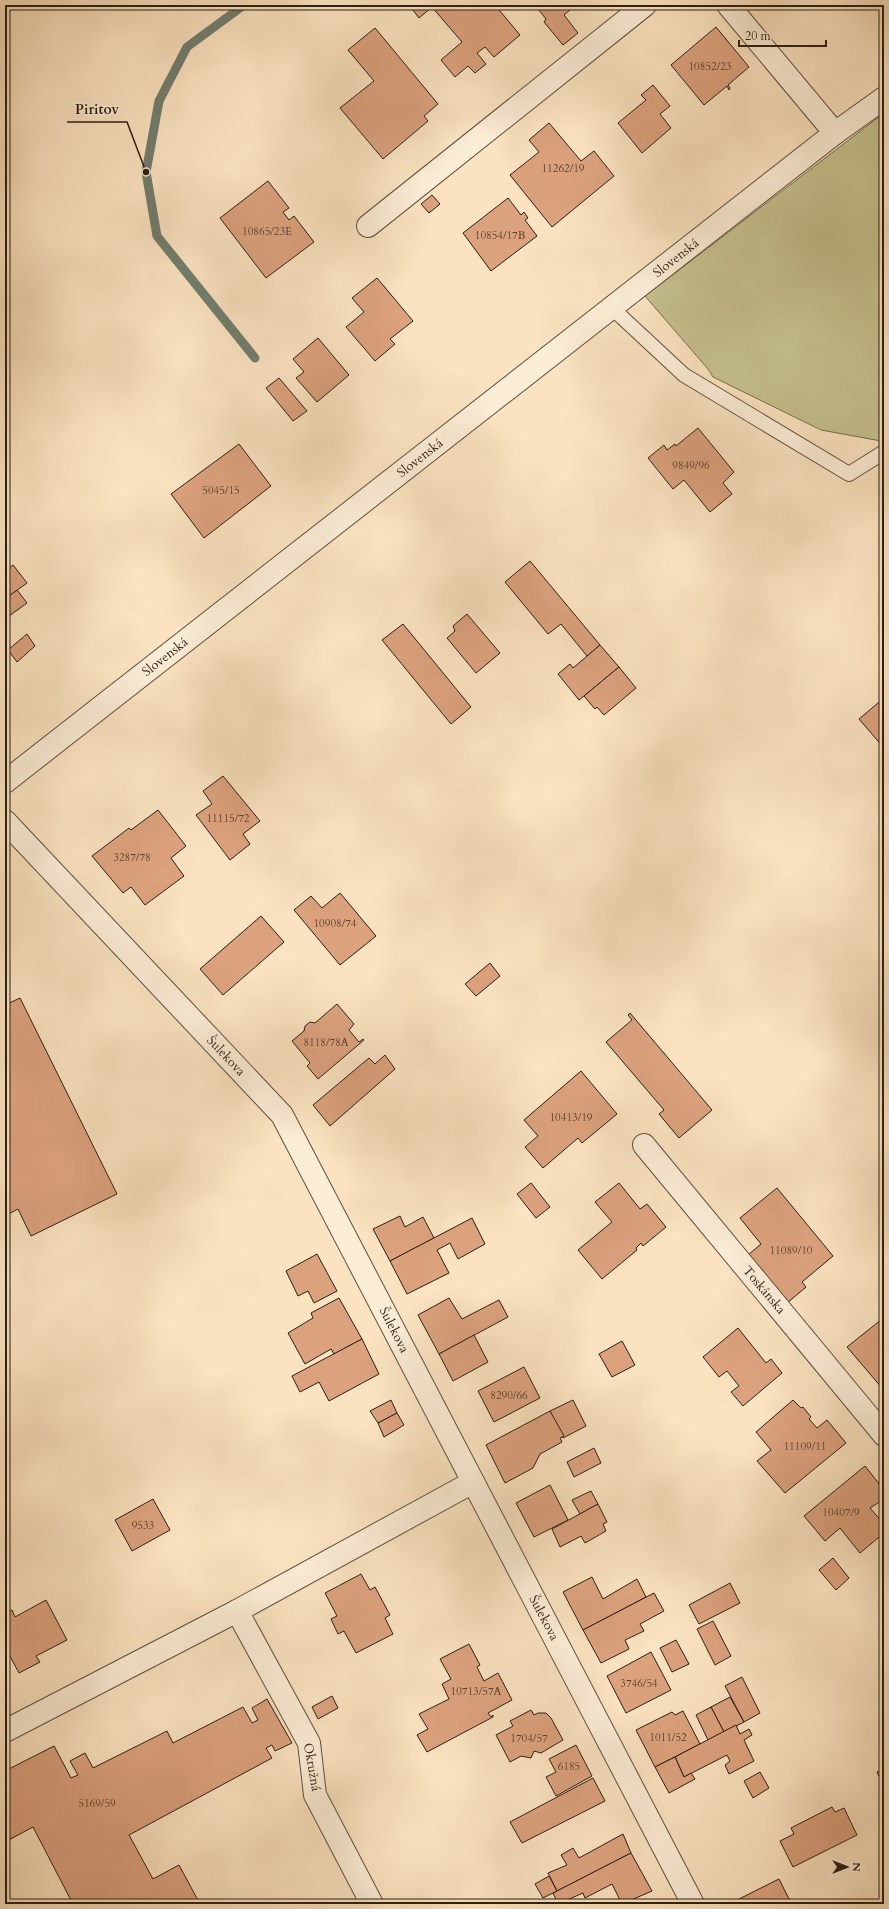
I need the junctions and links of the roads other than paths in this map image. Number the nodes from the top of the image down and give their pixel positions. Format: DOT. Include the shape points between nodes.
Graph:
graph roads {
  1 [pos="645,5"];
  2 [pos="728,5"];
  3 [pos="884,98"];
  4 [pos="835,133"];
  5 [pos="368,226"];
  6 [pos="612,308"];
  7 [pos="884,452"];
  8 [pos="5,782"];
  9 [pos="5,821"];
  10 [pos="644,1145"];
  11 [pos="884,1436"];
  12 [pos="473,1482"];
  13 [pos="237,1611"];
  14 [pos="5,1731"];
  15 [pos="372,1904"];
  16 [pos="693,1904"];
  1 -- 5 [label="street"];
  2 -- 4 [label="street"];
  3 -- 4 [label="street, Slovenská"];
  4 -- 6 [label="street, Slovenská"];
  6 -- 7 [label="lane" via="684,375 849,474"];
  6 -- 8 [label="street, Slovenská"];
  9 -- 12 [label="street, Šulekova" via="282,1115"];
  10 -- 11 [label="street, Toskánska"];
  12 -- 13 [label="street"];
  12 -- 16 [label="street, Šulekova"];
  13 -- 14 [label="street"];
  13 -- 15 [label="street, Okružná" via="309,1743 315,1795"];
}
